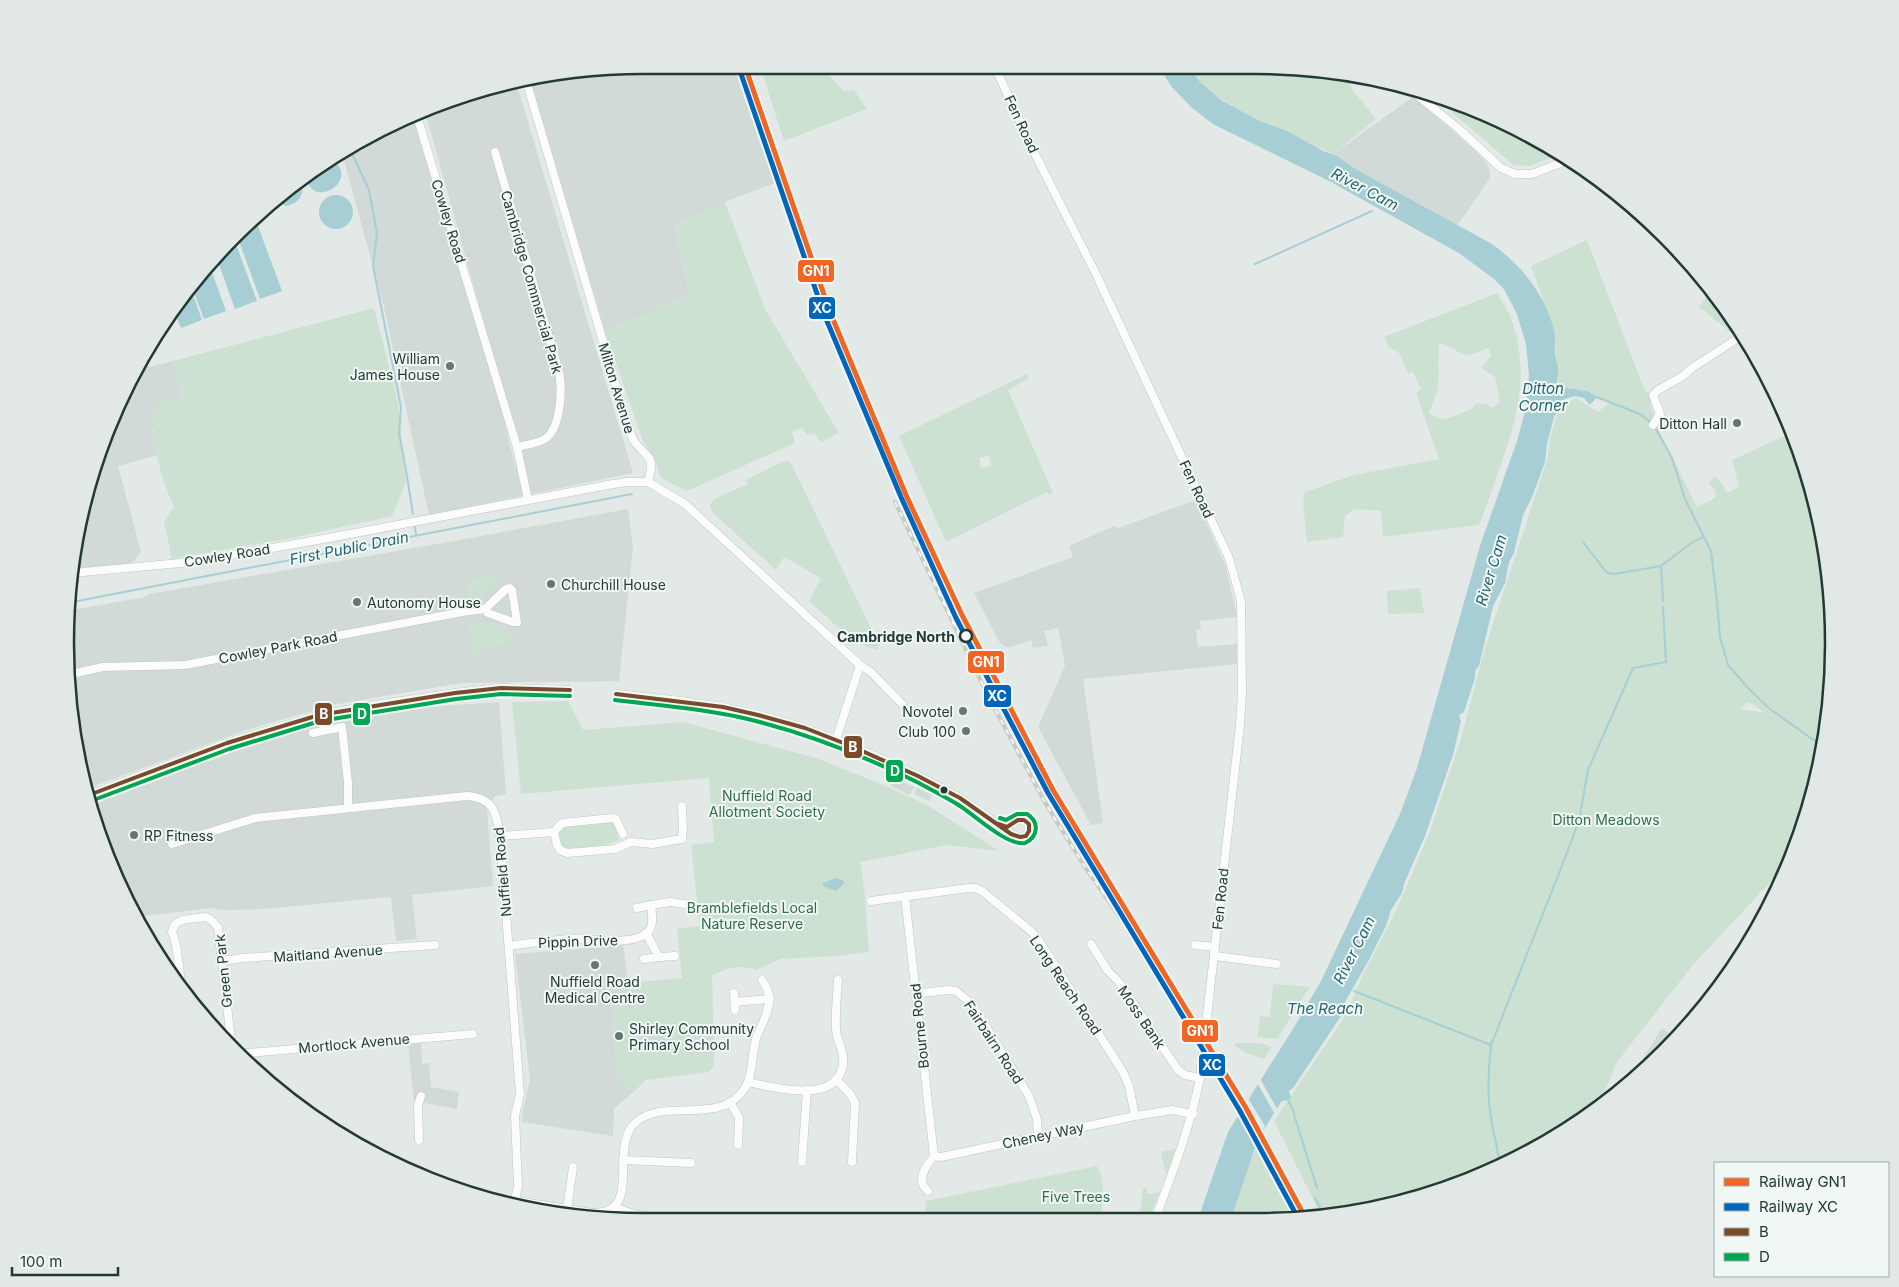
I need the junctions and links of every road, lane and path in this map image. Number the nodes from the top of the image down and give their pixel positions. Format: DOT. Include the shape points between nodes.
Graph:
graph roads {
  1 [pos="999,74"];
  2 [pos="528,86"];
  3 [pos="1421,99"];
  4 [pos="418,120"];
  5 [pos="495,152"];
  6 [pos="1561,163"];
  7 [pos="1737,339"];
  8 [pos="1653,425"];
  9 [pos="517,448"];
  10 [pos="648,482"];
  11 [pos="528,500"];
  12 [pos="79,572"];
  13 [pos="485,610"];
  14 [pos="860,665"];
  15 [pos="75,673"];
  16 [pos="570,690"];
  17 [pos="616,694"];
  18 [pos="902,704"];
  19 [pos="313,733"];
  20 [pos="836,740"];
  21 [pos="94,793"];
  22 [pos="682,806"];
  23 [pos="348,808"];
  24 [pos="1014,822"];
  25 [pos="998,824"];
  26 [pos="554,832"];
  27 [pos="623,834"];
  28 [pos="500,836"];
  29 [pos="1016,836"];
  30 [pos="172,844"];
  31 [pos="905,896"];
  32 [pos="871,901"];
  33 [pos="652,905"];
  34 [pos="692,905"];
  35 [pos="637,908"];
  36 [pos="646,934"];
  37 [pos="1091,944"];
  38 [pos="1195,945"];
  39 [pos="435,946"];
  40 [pos="509,946"];
  41 [pos="1215,947"];
  42 [pos="675,956"];
  43 [pos="1214,956"];
  44 [pos="659,958"];
  45 [pos="644,959"];
  46 [pos="222,961"];
  47 [pos="1277,964"];
  48 [pos="180,974"];
  49 [pos="762,980"];
  50 [pos="838,980"];
  51 [pos="734,992"];
  52 [pos="916,994"];
  53 [pos="770,998"];
  54 [pos="473,1034"];
  55 [pos="230,1035"];
  56 [pos="248,1053"];
  57 [pos="1200,1078"];
  58 [pos="836,1080"];
  59 [pos="748,1082"];
  60 [pos="807,1090"];
  61 [pos="421,1096"];
  62 [pos="730,1102"];
  63 [pos="1193,1114"];
  64 [pos="1135,1116"];
  65 [pos="1038,1136"];
  66 [pos="419,1140"];
  67 [pos="738,1145"];
  68 [pos="934,1156"];
  69 [pos="623,1160"];
  70 [pos="802,1162"];
  71 [pos="852,1162"];
  72 [pos="691,1163"];
  73 [pos="573,1167"];
  74 [pos="928,1191"];
  75 [pos="516,1198"];
  76 [pos="616,1207"];
  77 [pos="567,1208"];
  78 [pos="607,1212"];
  79 [pos="626,1213"];
  80 [pos="1158,1213"];
  1 -- 41 [label="street, Fen Road" via="1189,468 1234,572 1242,608 1242,692"];
  2 -- 10 [label="street, Milton Avenue" via="633,440 651,461"];
  3 -- 6 [label="street" via="1501,168 1515,174 1532,174"];
  4 -- 9 [label="street, Cowley Road"];
  5 -- 9 [label="street, Cambridge Commercial Park" via="560,382 558,419 551,434 544,440"];
  7 -- 8 [label="street" via="1658,390 1654,395 1660,414"];
  9 -- 11 [label="street, Cowley Road"];
  10 -- 11 [label="street, Cowley Road" via="620,483"];
  10 -- 14 [label="street" via="685,504"];
  11 -- 12 [label="street, Cowley Road" via="192,562"];
  13 -- 13 [label="street" via="510,588 517,622 514,622"];
  13 -- 15 [label="street, Cowley Park Road" via="185,665 104,667"];
  14 -- 18 [label="street"];
  14 -- 20 [label="street"];
  16 -- 21 [label="street" via="501,688 319,715 227,743"];
  17 -- 20 [label="street" via="726,708 768,717"];
  19 -- 23 [label="street" via="342,727"];
  20 -- 25 [label="street" via="950,792"];
  22 -- 26 [label="street" via="685,842 631,842 609,850 567,853 560,850"];
  23 -- 28 [label="street, Nuffield Road" via="479,797 495,812"];
  23 -- 30 [label="street, Nuffield Road" via="254,818"];
  24 -- 25 [label="street" via="1007,827"];
  24 -- 29 [label="street" via="1012,827"];
  24 -- 29 [label="street" via="1024,820 1030,827 1026,836"];
  25 -- 29 [label="street"];
  26 -- 27 [label="street" via="562,823 618,816"];
  26 -- 28 [label="street"];
  28 -- 40 [label="street, Nuffield Road"];
  31 -- 32 [label="street, Long Reach Road"];
  31 -- 52 [label="street, Bourne Road"];
  31 -- 64 [label="street, Long Reach Road" via="975,888 1032,932 1123,1072"];
  33 -- 34 [label="street" via="670,902"];
  33 -- 35 [label="street"];
  33 -- 36 [label="street" via="652,924"];
  36 -- 40 [label="street, Pippin Drive" via="624,940 575,938"];
  36 -- 44 [label="street"];
  37 -- 57 [label="street, Moss Bank" via="1178,1070"];
  38 -- 41 [label="street, Fen Road"];
  39 -- 46 [label="street, Maitland Avenue"];
  40 -- 75 [label="street, Nuffield Road" via="520,1094 515,1116"];
  41 -- 43 [label="street, Fen Road"];
  42 -- 44 [label="street"];
  43 -- 47 [label="street"];
  43 -- 57 [label="street, Fen Road"];
  44 -- 45 [label="street"];
  46 -- 48 [label="street, Green Park" via="217,924 205,917 187,919 175,924 172,932"];
  46 -- 55 [label="street, Green Park"];
  49 -- 53 [label="street"];
  50 -- 58 [label="street" via="836,1032 844,1052 843,1065"];
  51 -- 53 [label="street" via="735,1006"];
  52 -- 65 [label="street, Fairbairn Road" via="956,991 972,1004 1029,1096 1037,1119"];
  52 -- 68 [label="street, Bourne Road"];
  53 -- 59 [label="street" via="756,1041"];
  54 -- 56 [label="street, Mortlock Avenue"];
  57 -- 63 [label="street, Fen Road"];
  58 -- 60 [label="street" via="825,1088"];
  58 -- 71 [label="street" via="851,1095 854,1103"];
  59 -- 60 [label="street"];
  59 -- 62 [label="street" via="741,1094"];
  60 -- 70 [label="street"];
  61 -- 66 [label="street" via="418,1105"];
  62 -- 67 [label="street" via="739,1118"];
  62 -- 69 [label="street" via="710,1109 660,1112 642,1118 628,1136"];
  63 -- 64 [label="street, Cheney Way" via="1172,1110"];
  63 -- 80 [label="street, Fen Road"];
  64 -- 65 [label="street, Cheney Way"];
  65 -- 68 [label="street, Cheney Way"];
  68 -- 74 [label="street" via="922,1178 922,1184"];
  69 -- 72 [label="street"];
  69 -- 76 [label="street" via="621,1198"];
  73 -- 77 [label="street"];
  76 -- 78 [label="street"];
  76 -- 79 [label="street"];
}
